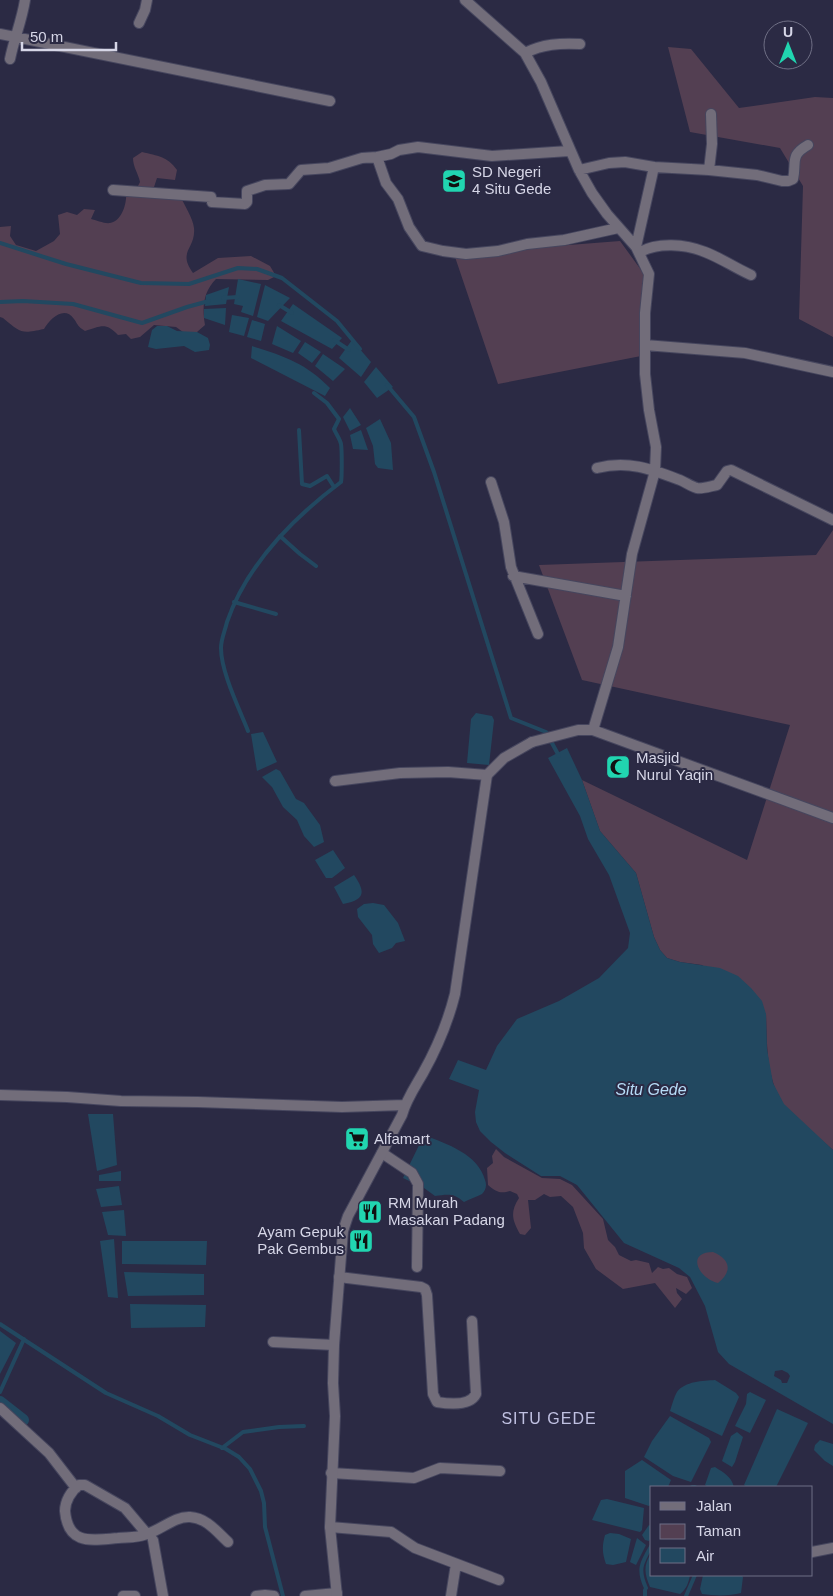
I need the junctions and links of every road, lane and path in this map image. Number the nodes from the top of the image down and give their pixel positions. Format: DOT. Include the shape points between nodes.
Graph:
graph roads {
  1 [pos="24,0"];
  2 [pos="147,0"];
  3 [pos="465,0"];
  4 [pos="139,23"];
  5 [pos="0,34"];
  6 [pos="15,37"];
  7 [pos="580,44"];
  8 [pos="525,53"];
  9 [pos="10,59"];
  10 [pos="330,101"];
  11 [pos="711,114"];
  12 [pos="808,145"];
  13 [pos="569,150"];
  14 [pos="377,157"];
  15 [pos="654,167"];
  16 [pos="579,170"];
  17 [pos="710,170"];
  18 [pos="113,190"];
  19 [pos="618,228"];
  20 [pos="638,249"];
  21 [pos="751,275"];
  22 [pos="645,345"];
  23 [pos="833,372"];
  24 [pos="597,468"];
  25 [pos="655,471"];
  26 [pos="491,482"];
  27 [pos="833,520"];
  28 [pos="513,576"];
  29 [pos="626,596"];
  30 [pos="538,634"];
  31 [pos="593,730"];
  32 [pos="487,775"];
  33 [pos="335,781"];
  34 [pos="833,818"];
  35 [pos="0,1095"];
  36 [pos="405,1104"];
  37 [pos="382,1153"];
  38 [pos="417,1267"];
  39 [pos="339,1277"];
  40 [pos="472,1321"];
  41 [pos="273,1342"];
  42 [pos="334,1345"];
  43 [pos="0,1408"];
  44 [pos="500,1471"];
  45 [pos="331,1473"];
  46 [pos="76,1488"];
  47 [pos="330,1527"];
  48 [pos="150,1537"];
  49 [pos="228,1542"];
  50 [pos="833,1548"];
  51 [pos="813,1552"];
  52 [pos="456,1564"];
  53 [pos="499,1580"];
  54 [pos="337,1594"];
  55 [pos="123,1596"];
  56 [pos="135,1596"];
  57 [pos="163,1596"];
  58 [pos="256,1596"];
  59 [pos="274,1596"];
  60 [pos="305,1596"];
  61 [pos="451,1596"];
  1 -- 6 [label="street"];
  2 -- 4 [label="street"];
  3 -- 8 [label="street"];
  5 -- 6 [label="street"];
  6 -- 9 [label="street"];
  6 -- 10 [label="street"];
  7 -- 8 [label="street" via="553,43"];
  8 -- 13 [label="street" via="541,82"];
  11 -- 17 [label="street"];
  12 -- 17 [label="street" via="794,158 793,179 788,181"];
  13 -- 14 [label="street" via="492,156 418,147"];
  13 -- 16 [label="street"];
  14 -- 18 [label="street" via="329,168 301,170 289,184 265,185 247,191 245,204 212,202 211,197"];
  14 -- 19 [label="street" via="386,183 422,246 466,254 564,240"];
  15 -- 16 [label="street" via="625,162"];
  15 -- 17 [label="street"];
  15 -- 20 [label="street"];
  16 -- 19 [label="street" via="592,194"];
  19 -- 20 [label="street"];
  20 -- 21 [label="street" via="674,246 699,250"];
  20 -- 22 [label="street" via="648,274"];
  22 -- 23 [label="street" via="737,352"];
  22 -- 25 [label="street" via="649,410 656,447"];
  24 -- 25 [label="street" via="627,464"];
  25 -- 27 [label="street" via="697,488 716,485 731,470"];
  25 -- 29 [label="street" via="632,554"];
  26 -- 28 [label="street" via="504,522"];
  28 -- 29 [label="street"];
  28 -- 30 [label="street"];
  29 -- 31 [label="street" via="618,647"];
  31 -- 32 [label="street" via="578,730 532,742 504,758"];
  31 -- 34 [label="street"];
  32 -- 33 [label="street" via="400,773"];
  32 -- 36 [label="street" via="452,1008 441,1039"];
  35 -- 36 [label="street" via="342,1107"];
  36 -- 37 [label="street"];
  37 -- 38 [label="street" via="412,1173 418,1184"];
  37 -- 39 [label="street" via="348,1216 343,1231"];
  39 -- 40 [label="street" via="425,1289 433,1394 437,1402 468,1402 476,1394"];
  39 -- 42 [label="street"];
  41 -- 42 [label="street"];
  42 -- 45 [label="street" via="335,1416"];
  43 -- 46 [label="street" via="49,1453"];
  44 -- 45 [label="street" via="440,1468 414,1478"];
  45 -- 47 [label="street"];
  46 -- 48 [label="street" via="85,1485 125,1508"];
  46 -- 48 [label="street" via="65,1507 68,1524 79,1537 86,1540"];
  47 -- 52 [label="street" via="391,1532 415,1548"];
  47 -- 54 [label="street"];
  48 -- 49 [label="street" via="176,1519 189,1517 213,1527"];
  48 -- 57 [label="street"];
  50 -- 51 [label="street"];
  52 -- 53 [label="street"];
  52 -- 61 [label="street"];
  54 -- 60 [label="street"];
  55 -- 56 [label="street"];
  58 -- 59 [label="street"];
}
